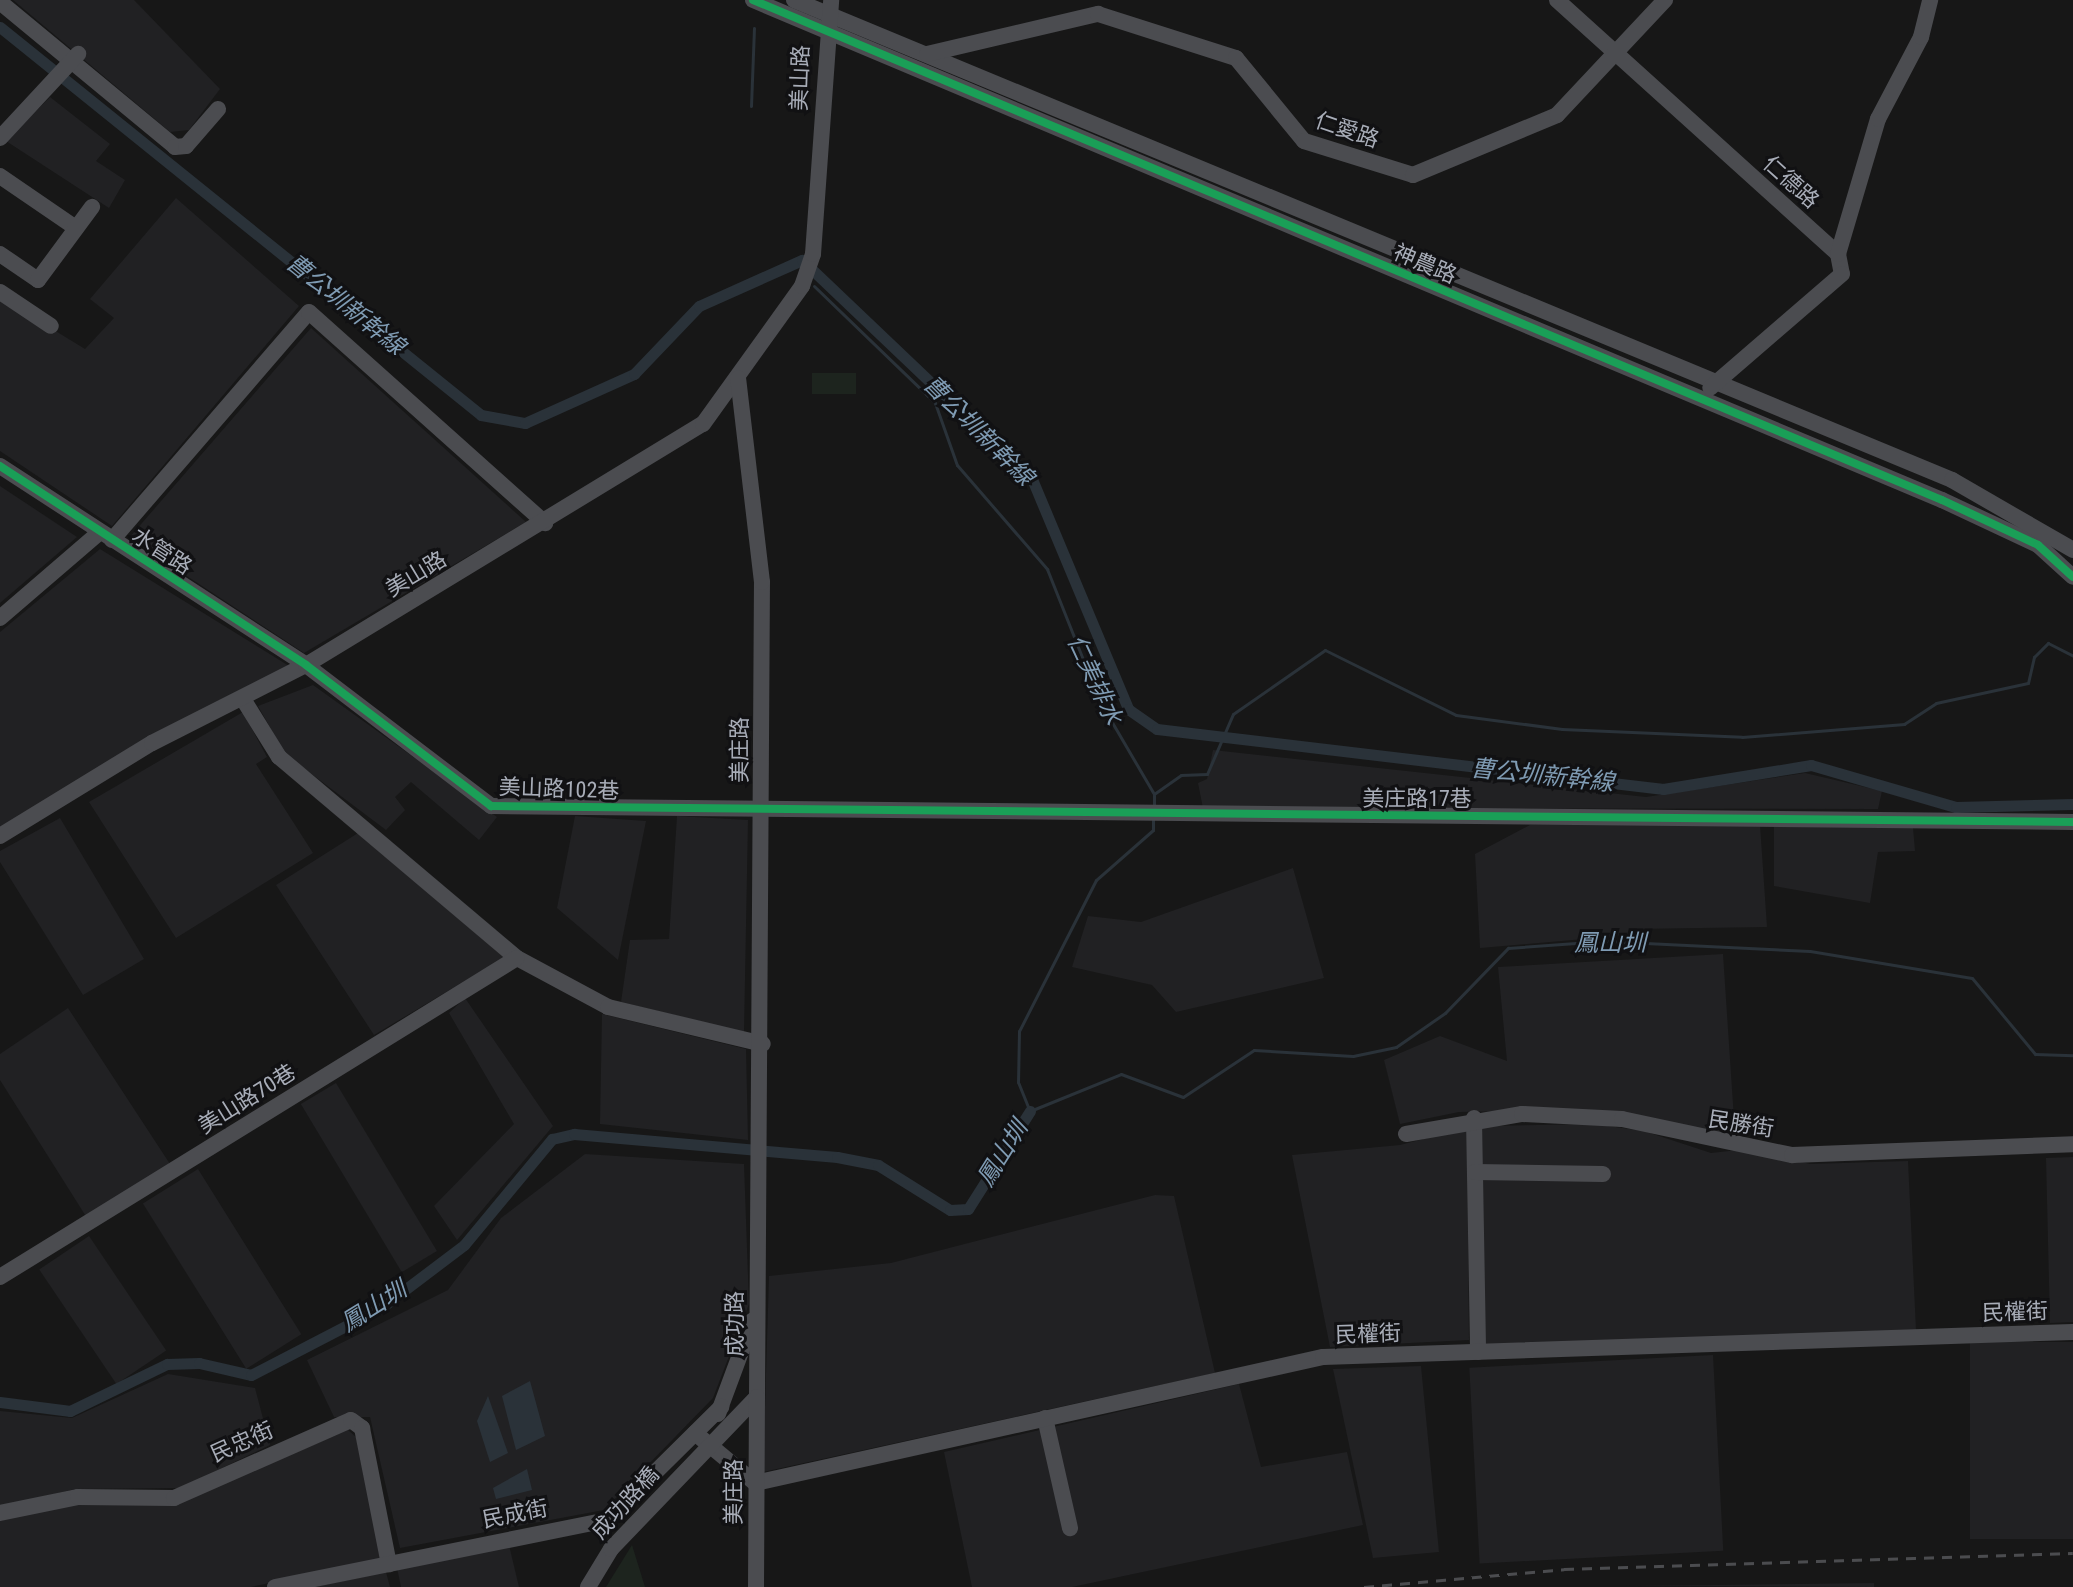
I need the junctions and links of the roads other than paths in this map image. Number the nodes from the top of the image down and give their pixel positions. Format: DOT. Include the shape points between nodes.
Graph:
graph roads {
  1 [pos="753,0"];
  2 [pos="794,0"];
  3 [pos="1557,0"];
  4 [pos="1665,0"];
  5 [pos="1930,0"];
  6 [pos="0,2"];
  7 [pos="828,6"];
  8 [pos="824,31"];
  9 [pos="929,53"];
  10 [pos="1617,54"];
  11 [pos="73,59"];
  12 [pos="907,61"];
  13 [pos="218,109"];
  14 [pos="0,138"];
  15 [pos="0,176"];
  16 [pos="92,207"];
  17 [pos="76,228"];
  18 [pos="0,254"];
  19 [pos="1838,254"];
  20 [pos="0,292"];
  21 [pos="51,326"];
  22 [pos="738,378"];
  23 [pos="1716,383"];
  24 [pos="1697,399"];
  25 [pos="0,466"];
  26 [pos="545,523"];
  27 [pos="106,536"];
  28 [pos="2073,550"];
  29 [pos="2073,577"];
  30 [pos="0,618"];
  31 [pos="306,665"];
  32 [pos="243,699"];
  33 [pos="762,813"];
  34 [pos="2073,822"];
  35 [pos="0,836"];
  36 [pos="517,958"];
  37 [pos="763,1044"];
  38 [pos="1474,1118"];
  39 [pos="1406,1134"];
  40 [pos="2073,1144"];
  41 [pos="759,1172"];
  42 [pos="1475,1172"];
  43 [pos="1603,1174"];
  44 [pos="0,1277"];
  45 [pos="757,1311"];
  46 [pos="2073,1332"];
  47 [pos="1478,1352"];
  48 [pos="757,1397"];
  49 [pos="721,1407"];
  50 [pos="1045,1418"];
  51 [pos="695,1433"];
  52 [pos="705,1449"];
  53 [pos="755,1483"];
  54 [pos="0,1513"];
  55 [pos="1070,1528"];
  56 [pos="389,1564"];
  57 [pos="275,1587"];
  58 [pos="588,1587"];
  59 [pos="756,1587"];
  1 -- 8 [label="street, 神農路"];
  2 -- 7 [label="street, 神農路"];
  3 -- 10 [label="street, 仁德路"];
  4 -- 10 [label="street, 仁愛路"];
  5 -- 19 [label="street" via="1921,37 1878,119"];
  6 -- 11 [label="street"];
  7 -- 8 [label="street, 美山路"];
  7 -- 9 [label="street, 神農路"];
  8 -- 12 [label="street, 神農路"];
  8 -- 22 [label="street, 美山路" via="813,254 802,286"];
  9 -- 10 [label="street, 仁愛路" via="1098,14 1236,58 1304,141 1413,175 1557,115"];
  9 -- 12 [label="street, 仁愛路"];
  9 -- 23 [label="street, 神農路"];
  10 -- 19 [label="street, 仁德路"];
  11 -- 13 [label="street" via="175,147 186,146"];
  11 -- 14 [label="street"];
  12 -- 24 [label="street, 神農路"];
  15 -- 17 [label="street"];
  16 -- 17 [label="street"];
  17 -- 18 [label="street" via="38,280"];
  19 -- 23 [label="street" via="1842,274"];
  20 -- 21 [label="street"];
  22 -- 26 [label="street, 美山路" via="703,424"];
  22 -- 33 [label="street, 美庄路" via="762,582"];
  23 -- 24 [label="street"];
  23 -- 28 [label="street, 神農路" via="1952,480"];
  24 -- 29 [label="street, 神農路" via="2038,545"];
  25 -- 27 [label="street, 水管路"];
  26 -- 27 [label="street" via="309,312"];
  26 -- 31 [label="street, 美山路"];
  27 -- 30 [label="street"];
  27 -- 31 [label="street, 水管路"];
  31 -- 32 [label="street, 美山路"];
  31 -- 33 [label="street, 美山路102巷" via="491,806"];
  32 -- 35 [label="street, 美山路" via="152,743"];
  32 -- 36 [label="street" via="279,757"];
  33 -- 34 [label="street, 美庄路17巷"];
  33 -- 37 [label="street, 美庄路"];
  36 -- 37 [label="street" via="608,1007"];
  36 -- 44 [label="street, 美山路70巷"];
  37 -- 41 [label="street, 美庄路"];
  38 -- 39 [label="street, 民勝街"];
  38 -- 40 [label="street, 民勝街" via="1622,1119 1792,1155"];
  38 -- 42 [label="street"];
  41 -- 45 [label="street, 成功路"];
  42 -- 43 [label="street"];
  42 -- 47 [label="street"];
  45 -- 48 [label="street, 成功路"];
  45 -- 49 [label="street"];
  46 -- 47 [label="street, 民權街"];
  47 -- 50 [label="street, 民權街" via="1323,1357"];
  48 -- 52 [label="street"];
  48 -- 53 [label="street, 美庄路"];
  49 -- 51 [label="street, 民成街"];
  49 -- 52 [label="street"];
  50 -- 53 [label="street, 民權街"];
  50 -- 55 [label="street"];
  51 -- 52 [label="street"];
  51 -- 56 [label="street, 民成街" via="607,1520"];
  52 -- 53 [label="street"];
  52 -- 58 [label="street, 成功路橋" via="611,1549"];
  53 -- 59 [label="street, 美庄路"];
  54 -- 56 [label="street, 民忠街" via="78,1497 174,1498 351,1420 362,1428"];
  56 -- 57 [label="street, 民成街"];
}
